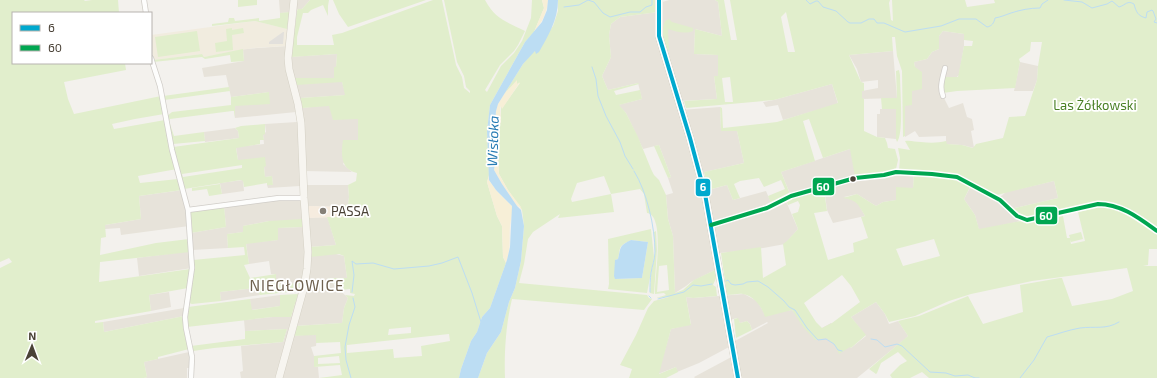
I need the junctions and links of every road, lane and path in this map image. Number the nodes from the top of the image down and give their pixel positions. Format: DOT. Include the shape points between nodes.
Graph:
graph roads {
  1 [pos="144,0"];
  2 [pos="294,0"];
  3 [pos="659,0"];
  4 [pos="146,12"];
  5 [pos="152,61"];
  6 [pos="945,68"];
  7 [pos="943,96"];
  8 [pos="304,198"];
  9 [pos="188,210"];
  10 [pos="711,225"];
  11 [pos="1157,231"];
  12 [pos="191,378"];
  13 [pos="279,378"];
  14 [pos="738,378"];
  1 -- 4 [label="street"];
  2 -- 8 [label="main road" via="288,57 302,123"];
  3 -- 10 [label="main road" via="659,36 700,170"];
  5 -- 9 [label="street"];
  6 -- 7 [label="street" via="941,86"];
  8 -- 9 [label="street" via="279,198"];
  8 -- 13 [label="main road" via="307,269"];
  9 -- 12 [label="street" via="192,268 185,317 192,357"];
  10 -- 11 [label="street" via="767,208 791,196 855,178 896,172 957,177 1000,200 1017,216 1027,220 1105,204 1130,213"];
  10 -- 14 [label="main road"];
}
